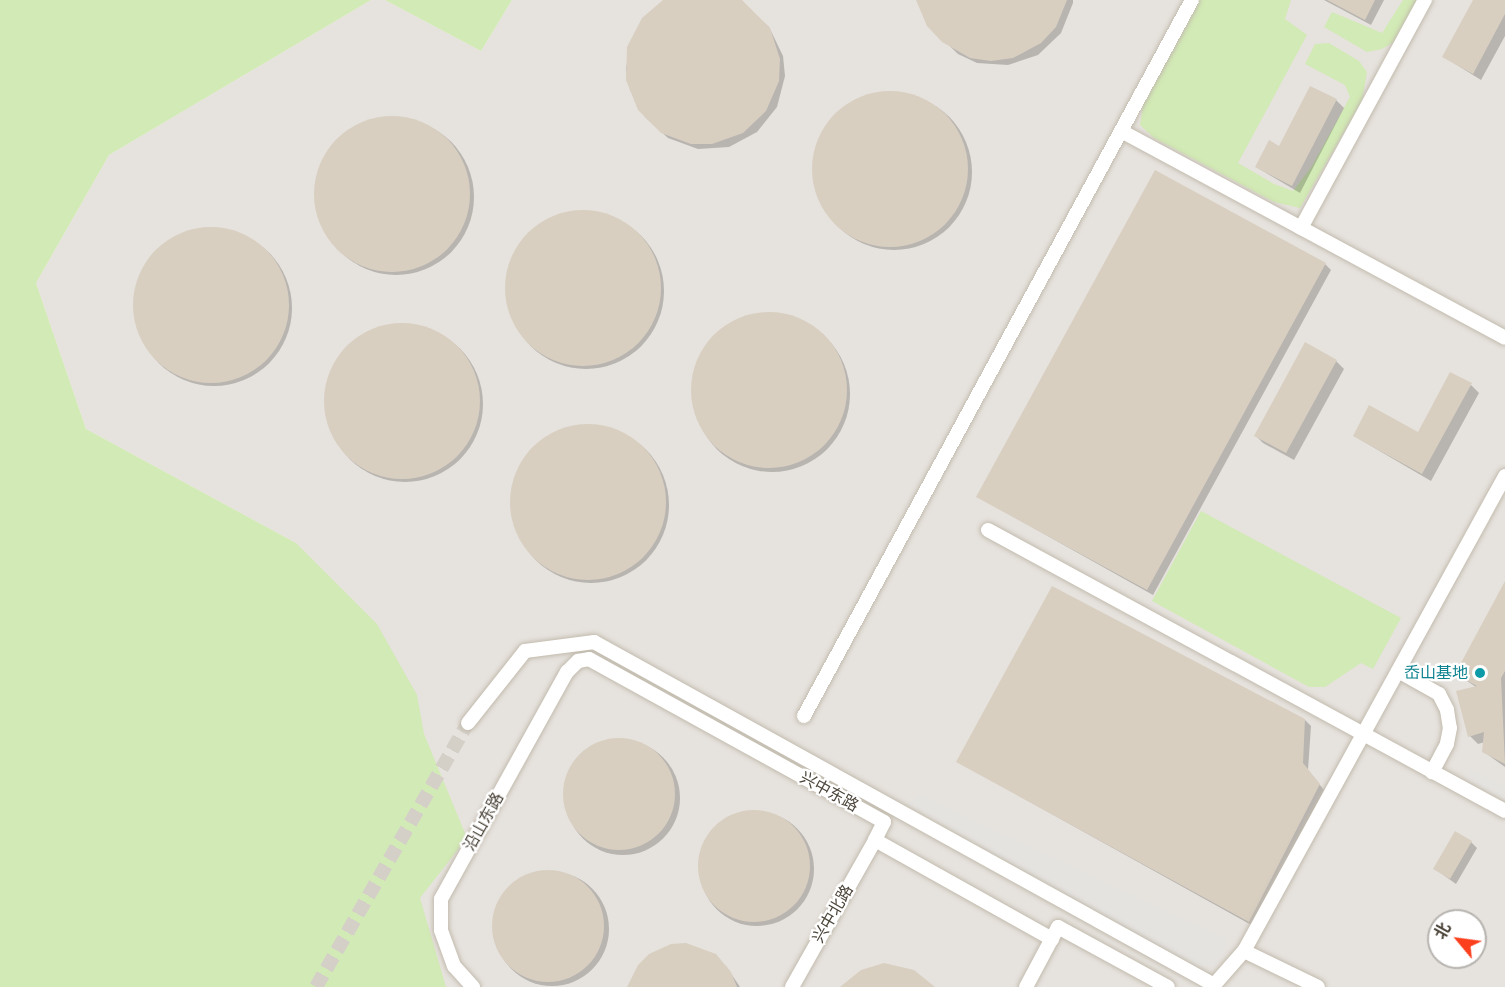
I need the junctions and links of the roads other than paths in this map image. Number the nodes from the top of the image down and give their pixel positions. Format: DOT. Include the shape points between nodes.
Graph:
graph roads {
  1 [pos="1192,0"];
  2 [pos="1425,0"];
  3 [pos="1121,131"];
  4 [pos="1301,228"];
  5 [pos="1505,338"];
  6 [pos="1505,476"];
  7 [pos="988,530"];
  8 [pos="578,662"];
  9 [pos="1398,670"];
  10 [pos="804,716"];
  11 [pos="468,723"];
  12 [pos="1363,735"];
  13 [pos="1432,772"];
  14 [pos="1505,811"];
  15 [pos="875,840"];
  16 [pos="1055,933"];
  17 [pos="1245,951"];
  18 [pos="473,987"];
  19 [pos="792,987"];
  20 [pos="1026,987"];
  21 [pos="1168,987"];
  22 [pos="1318,987"];
  1 -- 3 [label="lane"];
  2 -- 4 [label="lane"];
  3 -- 4 [label="lane"];
  3 -- 10 [label="lane"];
  4 -- 5 [label="lane"];
  6 -- 9 [label="lane"];
  7 -- 12 [label="lane"];
  8 -- 15 [label="lane, 兴中东路" via="589,659 884,822"];
  8 -- 18 [label="lane, 沿山东路" via="567,672 441,899 441,930 454,966"];
  9 -- 12 [label="lane"];
  9 -- 13 [label="lane" via="1439,694 1447,710 1447,744"];
  11 -- 17 [label="lane" via="525,651 594,642 1214,985"];
  12 -- 13 [label="lane"];
  12 -- 17 [label="lane"];
  13 -- 14 [label="lane"];
  15 -- 16 [label="lane"];
  15 -- 19 [label="lane, 兴中北路"];
  16 -- 20 [label="lane"];
  16 -- 21 [label="lane"];
  17 -- 22 [label="lane"];
}
